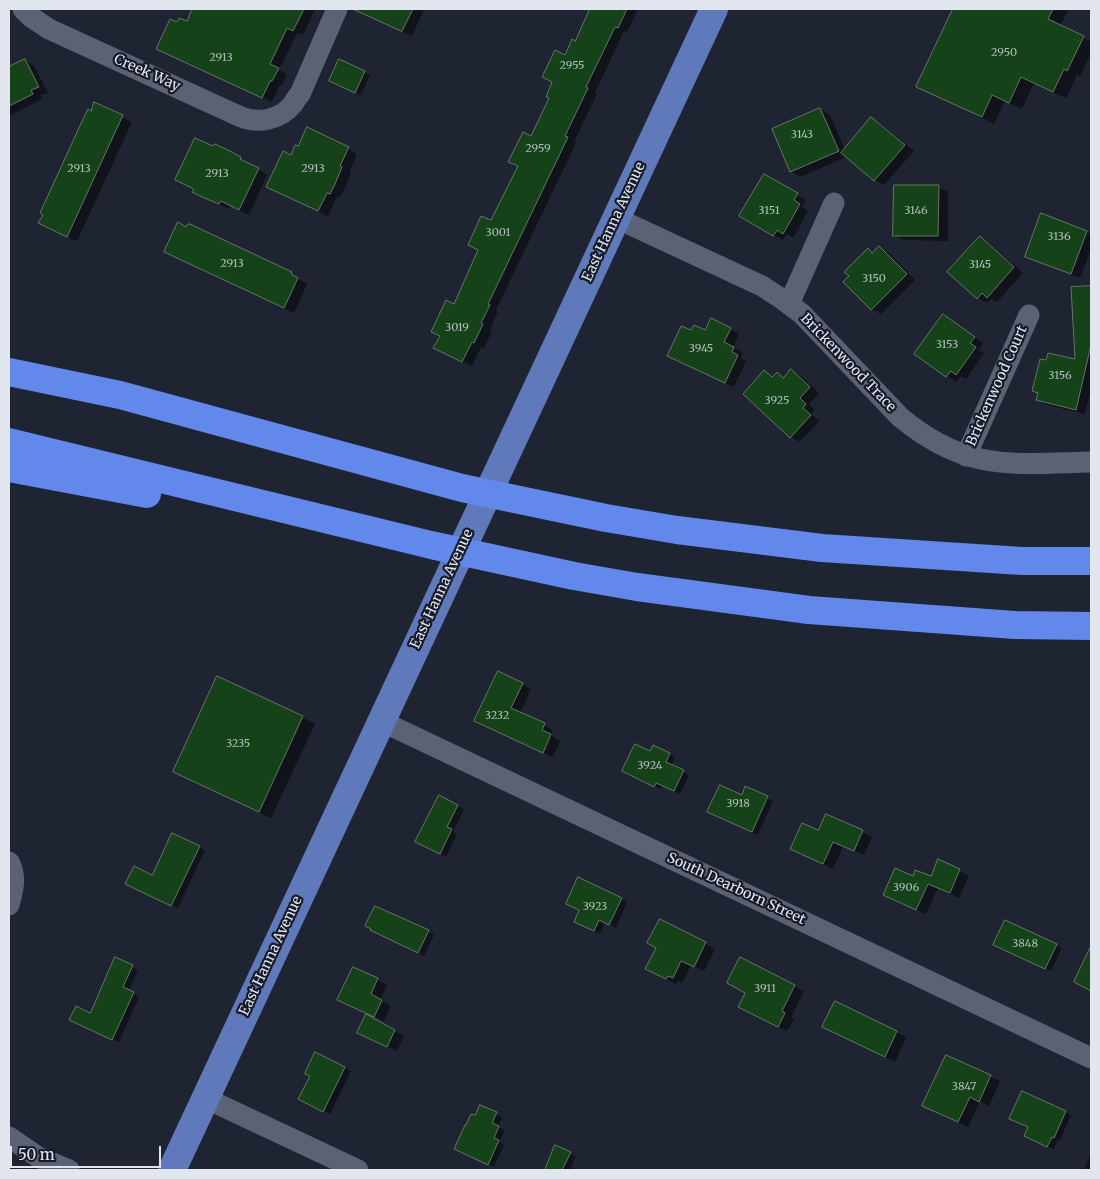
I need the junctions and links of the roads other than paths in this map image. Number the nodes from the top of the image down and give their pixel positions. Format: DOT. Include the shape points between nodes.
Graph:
graph roads {
  1 [pos="23,9"];
  2 [pos="337,9"];
  3 [pos="714,9"];
  4 [pos="834,203"];
  5 [pos="616,218"];
  6 [pos="789,304"];
  7 [pos="1029,315"];
  8 [pos="9,357"];
  9 [pos="9,372"];
  10 [pos="120,395"];
  11 [pos="9,442"];
  12 [pos="966,456"];
  13 [pos="1091,462"];
  14 [pos="9,468"];
  15 [pos="431,545"];
  16 [pos="1091,561"];
  17 [pos="1091,626"];
  18 [pos="381,721"];
  19 [pos="9,862"];
  20 [pos="9,905"];
  21 [pos="1091,1058"];
  22 [pos="206,1098"];
  23 [pos="9,1137"];
  24 [pos="69,1170"];
  25 [pos="172,1170"];
  26 [pos="358,1170"];
  1 -- 2 [label="street, Creek Way" via="49,29 241,117 254,120 276,117 293,104"];
  3 -- 5 [label="main road, East Hanna Avenue"];
  4 -- 6 [label="street"];
  5 -- 6 [label="street, Brickenwood Trace" via="762,286"];
  5 -- 18 [label="main road, East Hanna Avenue"];
  6 -- 12 [label="street, Brickenwood Trace" via="900,417 938,443"];
  7 -- 12 [label="street, Brickenwood Court"];
  8 -- 10 [label="highway"];
  9 -- 10 [label="highway"];
  10 -- 16 [label="highway" via="462,488 606,518 822,548 1022,562"];
  11 -- 15 [label="highway"];
  12 -- 13 [label="street, Brickenwood Trace" via="1017,464"];
  14 -- 15 [label="highway"];
  15 -- 17 [label="highway" via="574,576 809,610 1015,625"];
  18 -- 21 [label="street, South Dearborn Street"];
  18 -- 22 [label="main road, East Hanna Avenue"];
  19 -- 20 [label="street" via="14,885"];
  22 -- 25 [label="main road, East Hanna Avenue"];
  22 -- 26 [label="street"];
  23 -- 24 [label="street" via="38,1157"];
}
